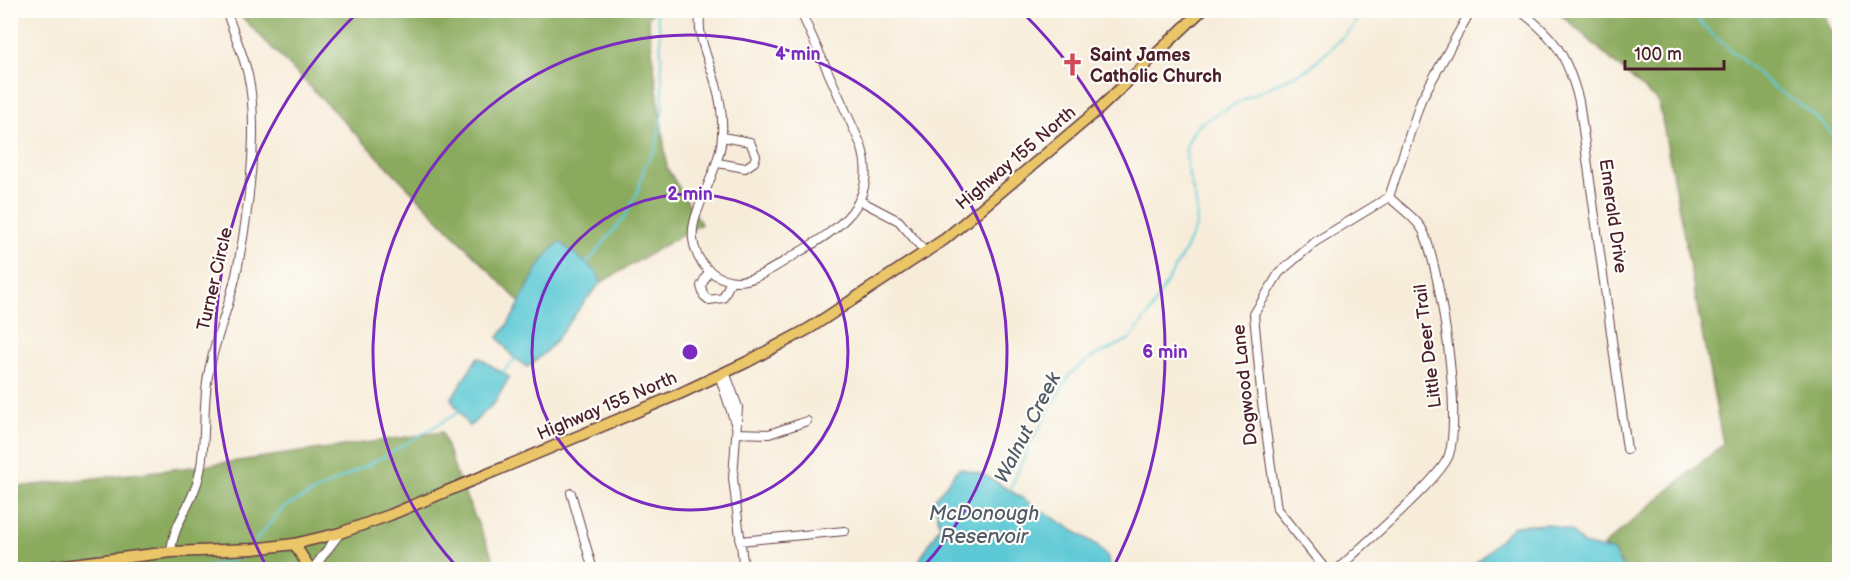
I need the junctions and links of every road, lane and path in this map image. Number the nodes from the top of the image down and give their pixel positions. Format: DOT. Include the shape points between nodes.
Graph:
graph roads {
  1 [pos="226,10"];
  2 [pos="701,10"];
  3 [pos="800,10"];
  4 [pos="1202,10"];
  5 [pos="1471,10"];
  6 [pos="1519,10"];
  7 [pos="722,137"];
  8 [pos="718,163"];
  9 [pos="1389,197"];
  10 [pos="859,200"];
  11 [pos="926,253"];
  12 [pos="708,271"];
  13 [pos="731,281"];
  14 [pos="722,374"];
  15 [pos="807,421"];
  16 [pos="737,433"];
  17 [pos="1627,449"];
  18 [pos="571,493"];
  19 [pos="845,531"];
  20 [pos="340,533"];
  21 [pos="740,541"];
  22 [pos="294,544"];
  23 [pos="171,552"];
  24 [pos="22,570"];
  25 [pos="312,570"];
  26 [pos="592,570"];
  27 [pos="744,570"];
  28 [pos="1326,570"];
  29 [pos="1337,570"];
  1 -- 23 [label="street, Turner Circle" via="252,98 245,222 237,271 208,374 200,474 194,496 174,530"];
  2 -- 7 [label="street" via="700,32 720,102"];
  3 -- 10 [label="street" via="863,150 866,173"];
  4 -- 11 [label="main road, Highway 155 North" via="1099,109"];
  5 -- 9 [label="street" via="1421,100"];
  6 -- 17 [label="street, Emerald Drive" via="1559,46 1579,101"];
  7 -- 8 [label="street"];
  7 -- 8 [label="street" via="750,142 756,156 746,168"];
  8 -- 12 [label="street" via="692,231 695,249"];
  9 -- 28 [label="street, Dogwood Lane" via="1297,257 1279,273 1254,314 1277,509"];
  9 -- 29 [label="street, Little Deer Trail" via="1423,230 1438,278 1454,409 1449,456 1424,488"];
  10 -- 11 [label="street" via="899,221"];
  10 -- 13 [label="street" via="847,220 830,234 759,276"];
  11 -- 14 [label="main road, Highway 155 North" via="810,328"];
  12 -- 13 [label="street"];
  12 -- 13 [label="street" via="701,286 709,300 723,297"];
  14 -- 16 [label="street"];
  14 -- 20 [label="main road, Highway 155 North" via="390,516"];
  15 -- 16 [label="street" via="769,435"];
  16 -- 21 [label="street" via="733,473"];
  18 -- 26 [label="street"];
  19 -- 21 [label="street"];
  20 -- 22 [label="main road, Highway 155 North"];
  20 -- 25 [label="street"];
  21 -- 27 [label="street"];
  22 -- 23 [label="main road, Highway 155 North"];
  22 -- 25 [label="main road"];
  23 -- 24 [label="main road, Highway 155 North"];
}
